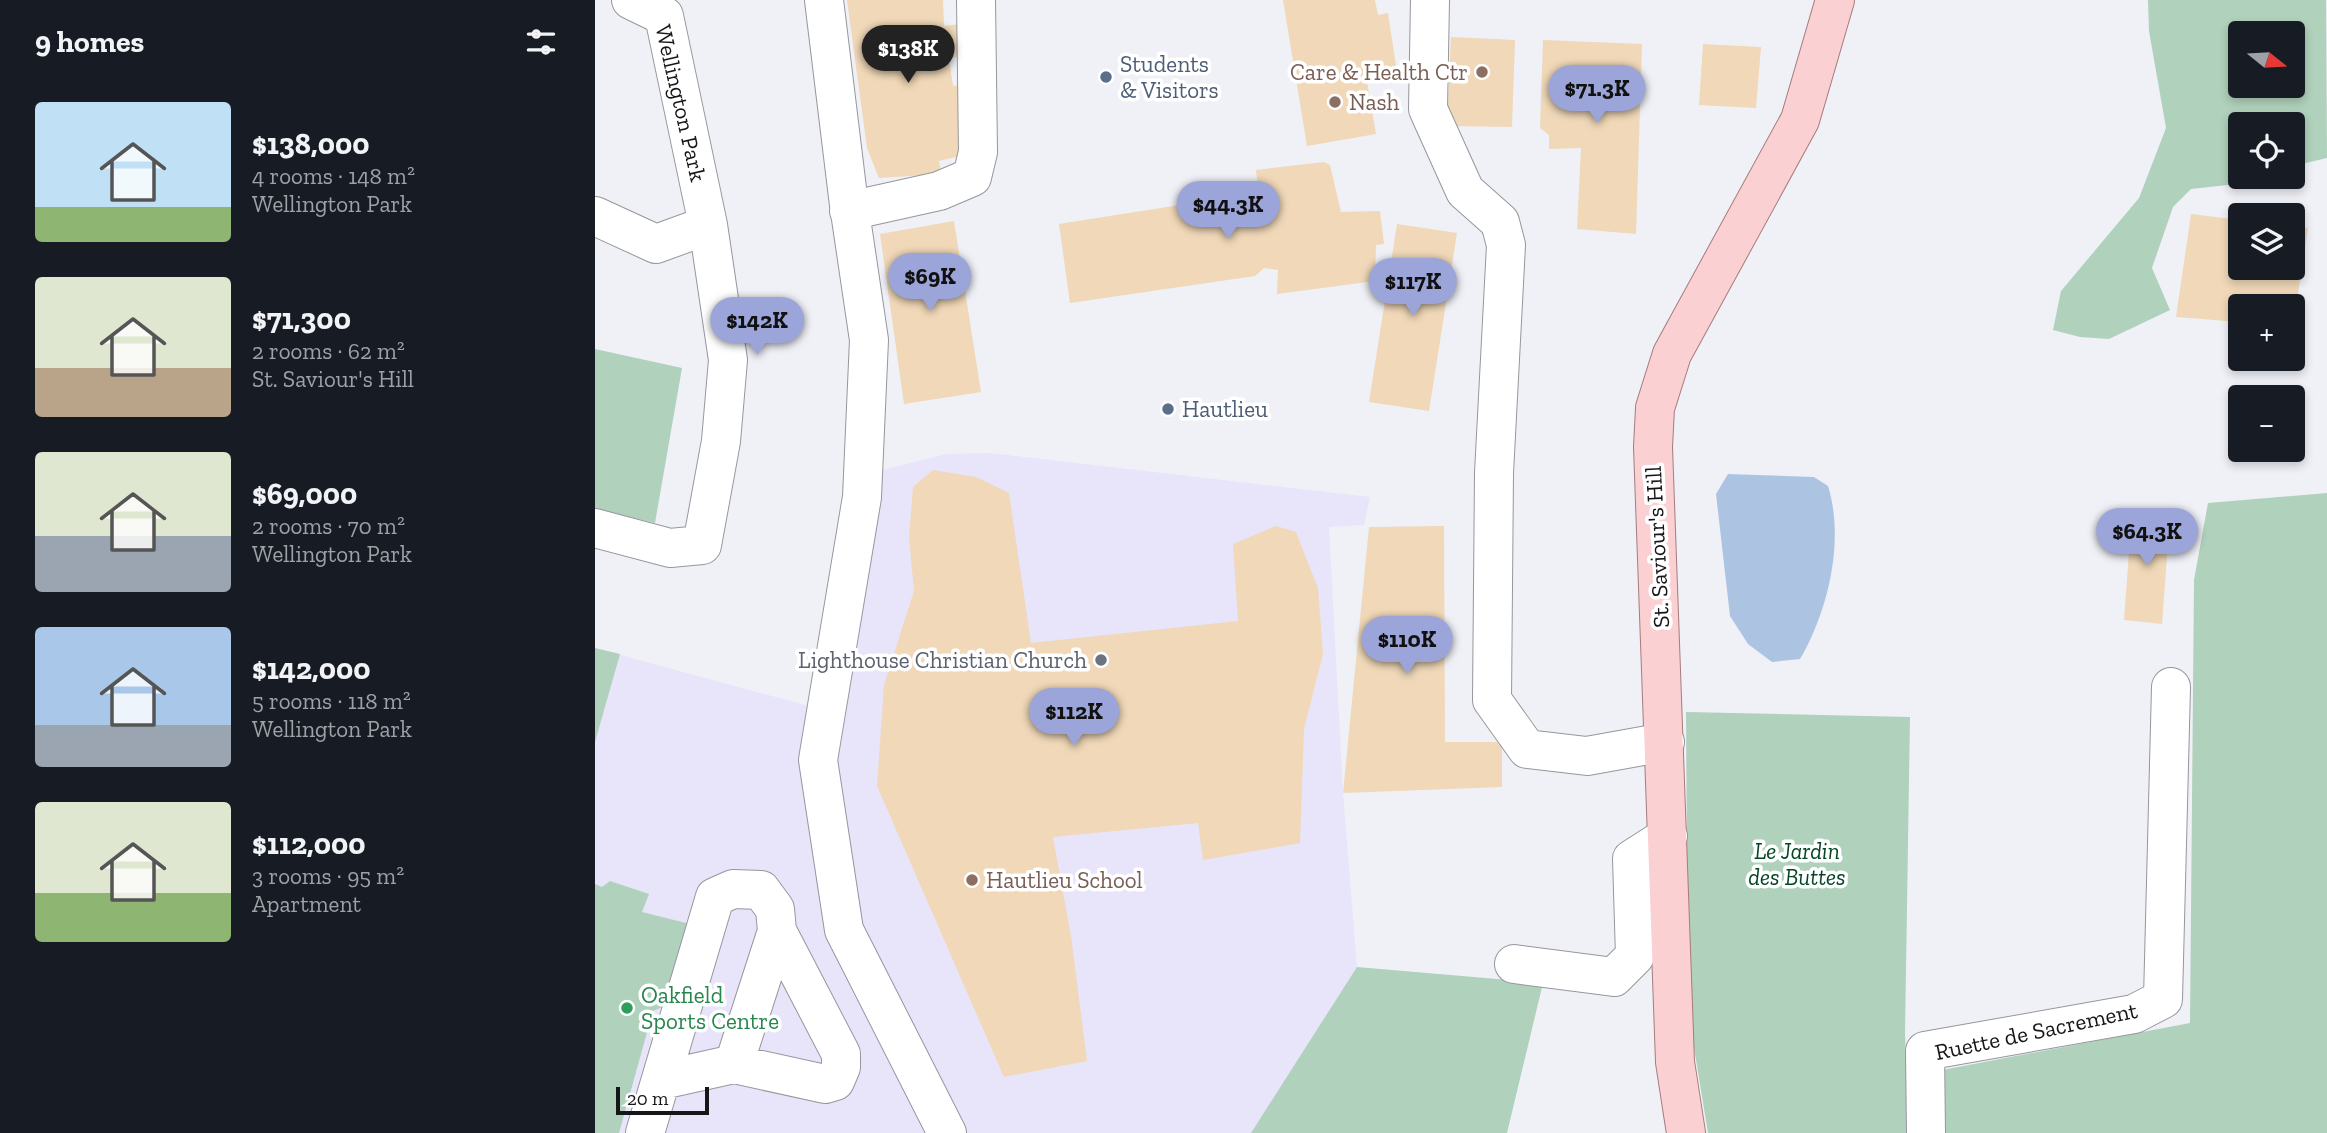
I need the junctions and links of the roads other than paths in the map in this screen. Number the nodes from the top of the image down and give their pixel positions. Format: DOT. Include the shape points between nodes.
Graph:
graph roads {
  1 [pos="631,0"];
  2 [pos="824,0"];
  3 [pos="976,0"];
  4 [pos="1430,0"];
  5 [pos="1835,0"];
  6 [pos="849,211"];
  7 [pos="595,216"];
  8 [pos="708,225"];
  9 [pos="595,528"];
  10 [pos="2171,687"];
  11 [pos="1665,742"];
  12 [pos="1668,836"];
  13 [pos="778,931"];
  14 [pos="1514,964"];
  15 [pos="734,1064"];
  16 [pos="662,1080"];
  17 [pos="645,1133"];
  18 [pos="947,1133"];
  19 [pos="1686,1133"];
  20 [pos="1926,1133"];
  1 -- 8 [label="street, Wellington Park" via="664,16"];
  2 -- 6 [label="street"];
  3 -- 6 [label="street" via="978,152 972,177 939,191"];
  4 -- 11 [label="street" via="1428,109 1465,191 1500,222 1506,245 1494,473 1492,700 1527,749 1587,756"];
  5 -- 11 [label="main road, St. Saviour's Hill" via="1800,120 1672,354 1655,408"];
  6 -- 18 [label="street" via="869,340 866,441 862,497 818,760 844,930"];
  7 -- 8 [label="street" via="656,244"];
  8 -- 9 [label="street, Wellington Park" via="728,360 721,441 702,545 670,548"];
  10 -- 20 [label="street, Ruette de Sacrement" via="2163,999 2134,1014 1925,1051"];
  11 -- 12 [label="main road, St. Saviour's Hill"];
  12 -- 14 [label="street" via="1632,859 1635,956 1614,977"];
  12 -- 19 [label="main road, St. Saviour's Hill" via="1675,1062"];
  13 -- 15 [label="street"];
  13 -- 15 [label="street" via="841,1054 841,1067 835,1081 825,1084"];
  13 -- 16 [label="street" via="775,908 761,890 733,889 715,897"];
  15 -- 16 [label="street"];
  16 -- 17 [label="street"];
}
